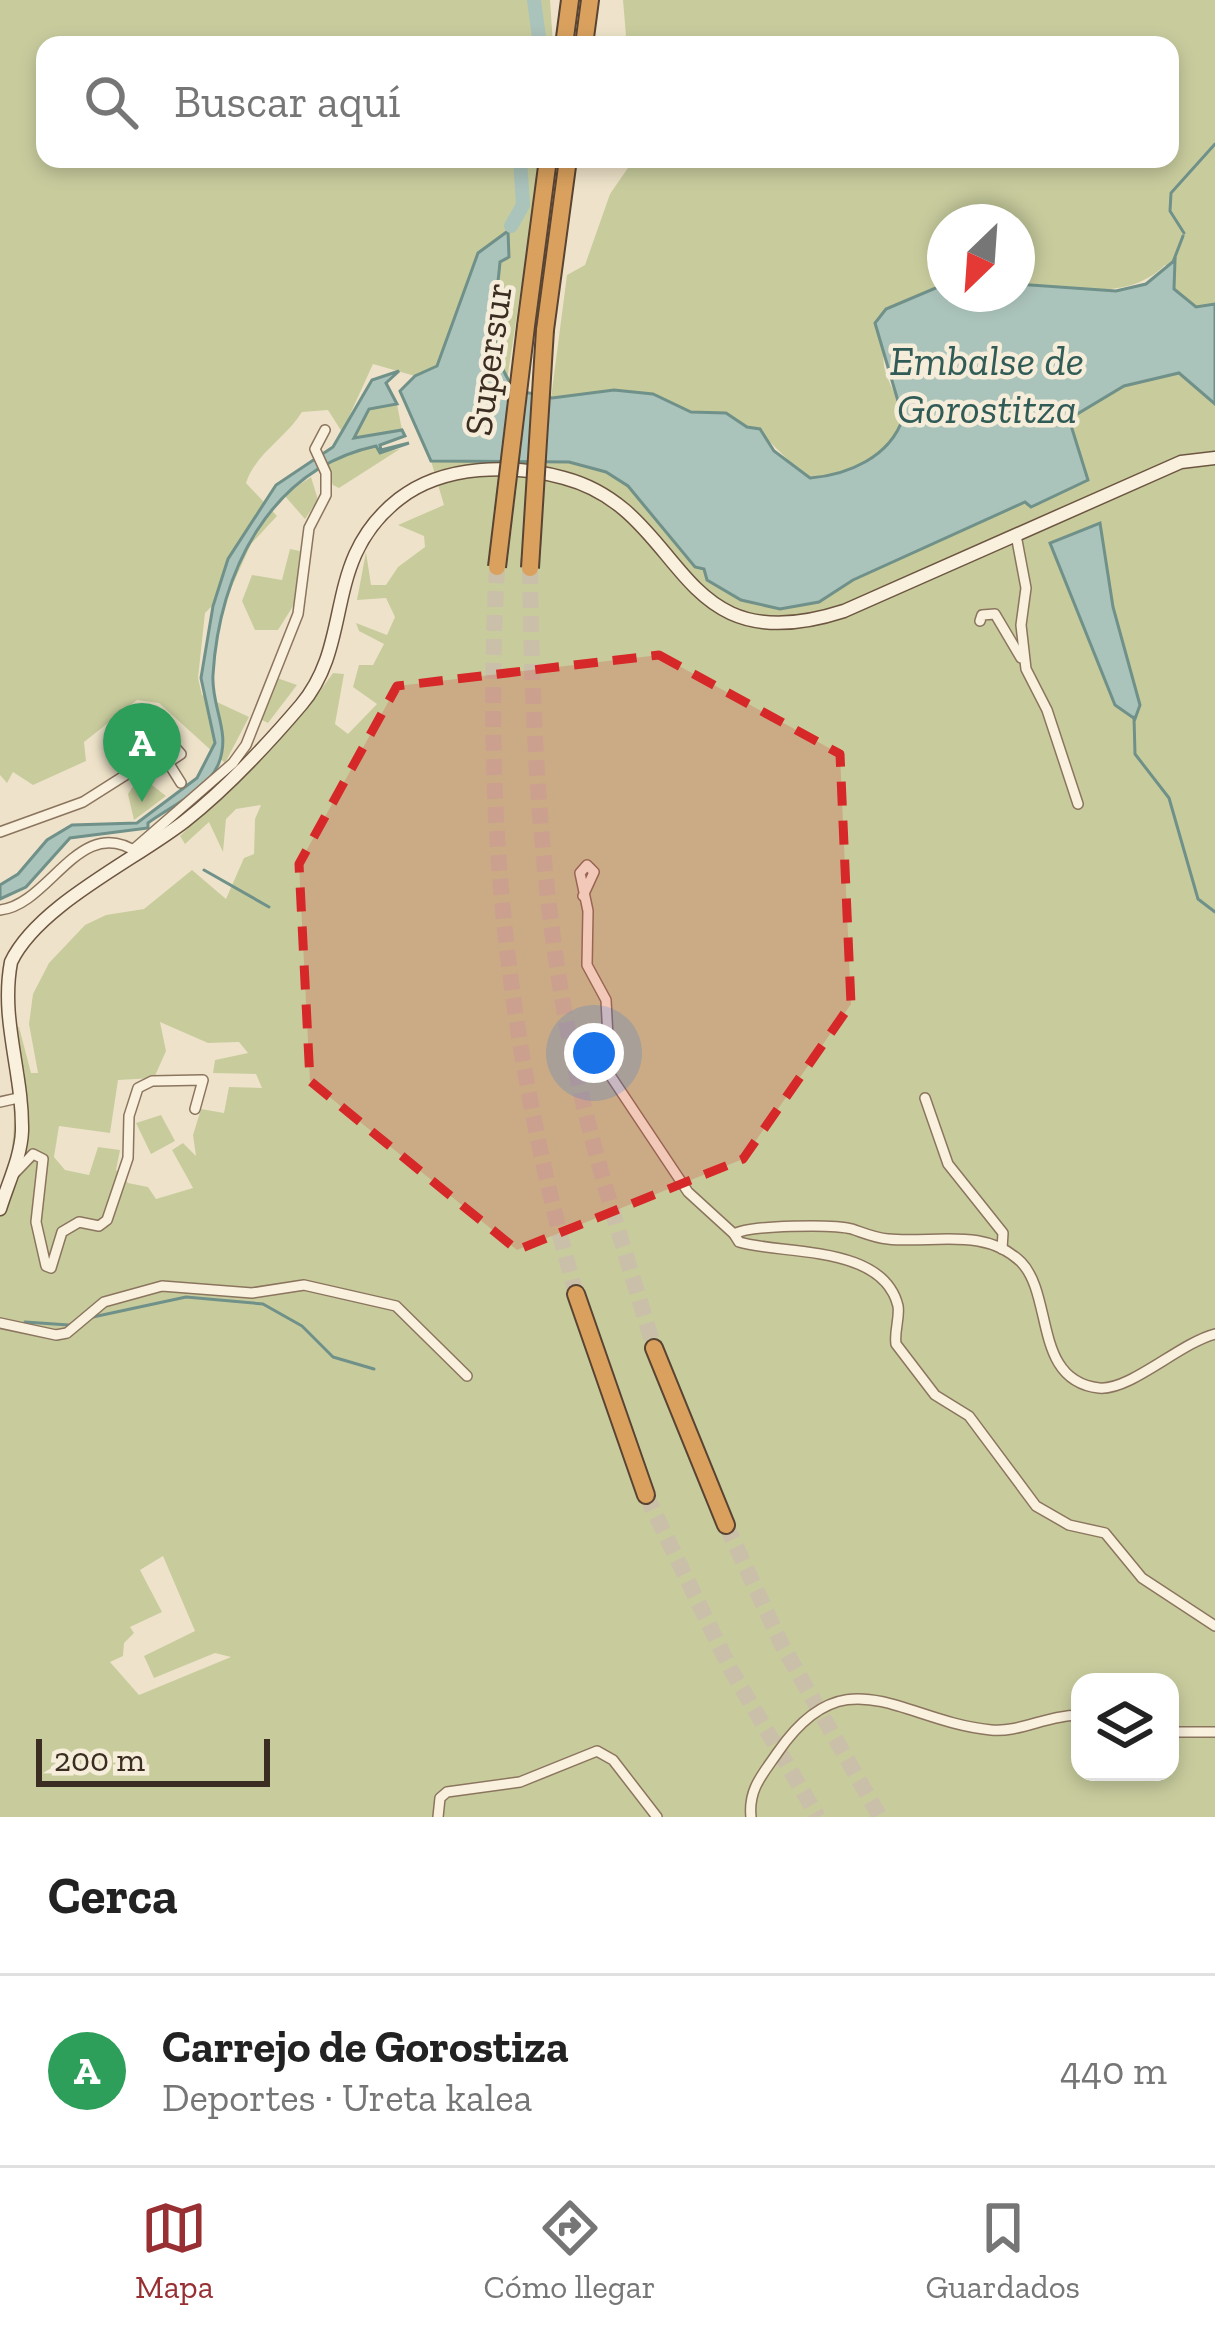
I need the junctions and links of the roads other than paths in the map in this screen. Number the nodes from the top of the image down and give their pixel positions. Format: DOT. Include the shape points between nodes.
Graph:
graph roads {
  1 [pos="570,0"];
  2 [pos="590,0"];
  3 [pos="565,36"];
  4 [pos="585,36"];
  5 [pos="547,168"];
  6 [pos="566,168"];
  7 [pos="536,328"];
  8 [pos="325,430"];
  9 [pos="1215,458"];
  10 [pos="1016,535"];
  11 [pos="496,567"];
  12 [pos="530,568"];
  13 [pos="980,621"];
  14 [pos="1026,668"];
  15 [pos="182,783"];
  16 [pos="1078,804"];
  17 [pos="0,832"];
  18 [pos="136,851"];
  19 [pos="583,896"];
  20 [pos="0,910"];
  21 [pos="18,1098"];
  22 [pos="925,1098"];
  23 [pos="0,1102"];
  24 [pos="195,1109"];
  25 [pos="10,1178"];
  26 [pos="0,1209"];
  27 [pos="734,1234"];
  28 [pos="1002,1250"];
  29 [pos="576,1294"];
  30 [pos="0,1323"];
  31 [pos="1215,1334"];
  32 [pos="654,1348"];
  33 [pos="467,1376"];
  34 [pos="646,1496"];
  35 [pos="726,1525"];
  36 [pos="1215,1626"];
  37 [pos="1071,1715"];
  38 [pos="1179,1732"];
  39 [pos="1215,1732"];
  40 [pos="438,1817"];
  41 [pos="657,1817"];
  42 [pos="751,1817"];
  1 -- 3 [label="highway"];
  2 -- 4 [label="highway"];
  5 -- 7 [label="highway, Supersur"];
  6 -- 7 [label="highway, Supersur"];
  7 -- 11 [label="highway, Supersur, bridge"];
  7 -- 12 [label="highway, Supersur, bridge"];
  8 -- 18 [label="street" via="315,456 326,495 309,528 298,614 245,745"];
  9 -- 10 [label="street" via="1181,462"];
  10 -- 14 [label="street"];
  10 -- 18 [label="street" via="844,611 766,624 702,596 620,506 584,484 516,471 434,479 382,514 352,560 328,665 302,704 187,820"];
  13 -- 14 [label="street" via="991,612 1001,620"];
  14 -- 16 [label="street"];
  15 -- 17 [label="street" via="170,762 180,751 173,745 44,820"];
  18 -- 20 [label="street" via="113,845 75,854 34,897"];
  18 -- 21 [label="street" via="32,932 7,971 0,1009"];
  19 -- 27 [label="street" via="587,965 606,1000 610,1075 688,1192"];
  21 -- 23 [label="street"];
  21 -- 25 [label="street" via="22,1134"];
  22 -- 28 [label="street" via="947,1164 1003,1233"];
  24 -- 25 [label="street" via="203,1080 138,1088 128,1158 107,1220 62,1232 51,1268 36,1235 41,1156 33,1154"];
  25 -- 26 [label="street"];
  27 -- 28 [label="street" via="845,1228"];
  27 -- 36 [label="street" via="755,1247 855,1264 882,1280 899,1309 896,1344 935,1395 984,1433 1024,1495 1069,1526 1105,1533 1142,1578"];
  28 -- 31 [label="street" via="1024,1264 1052,1352 1087,1384 1114,1387"];
  29 -- 34 [label="highway"];
  30 -- 33 [label="street" via="56,1335 104,1302 178,1282 252,1293 304,1285 396,1306"];
  32 -- 35 [label="highway"];
  37 -- 42 [label="street" via="990,1730 853,1696 827,1701 793,1730 752,1789"];
  38 -- 39 [label="street"];
  40 -- 41 [label="street" via="448,1792 520,1782 597,1751"];
}
